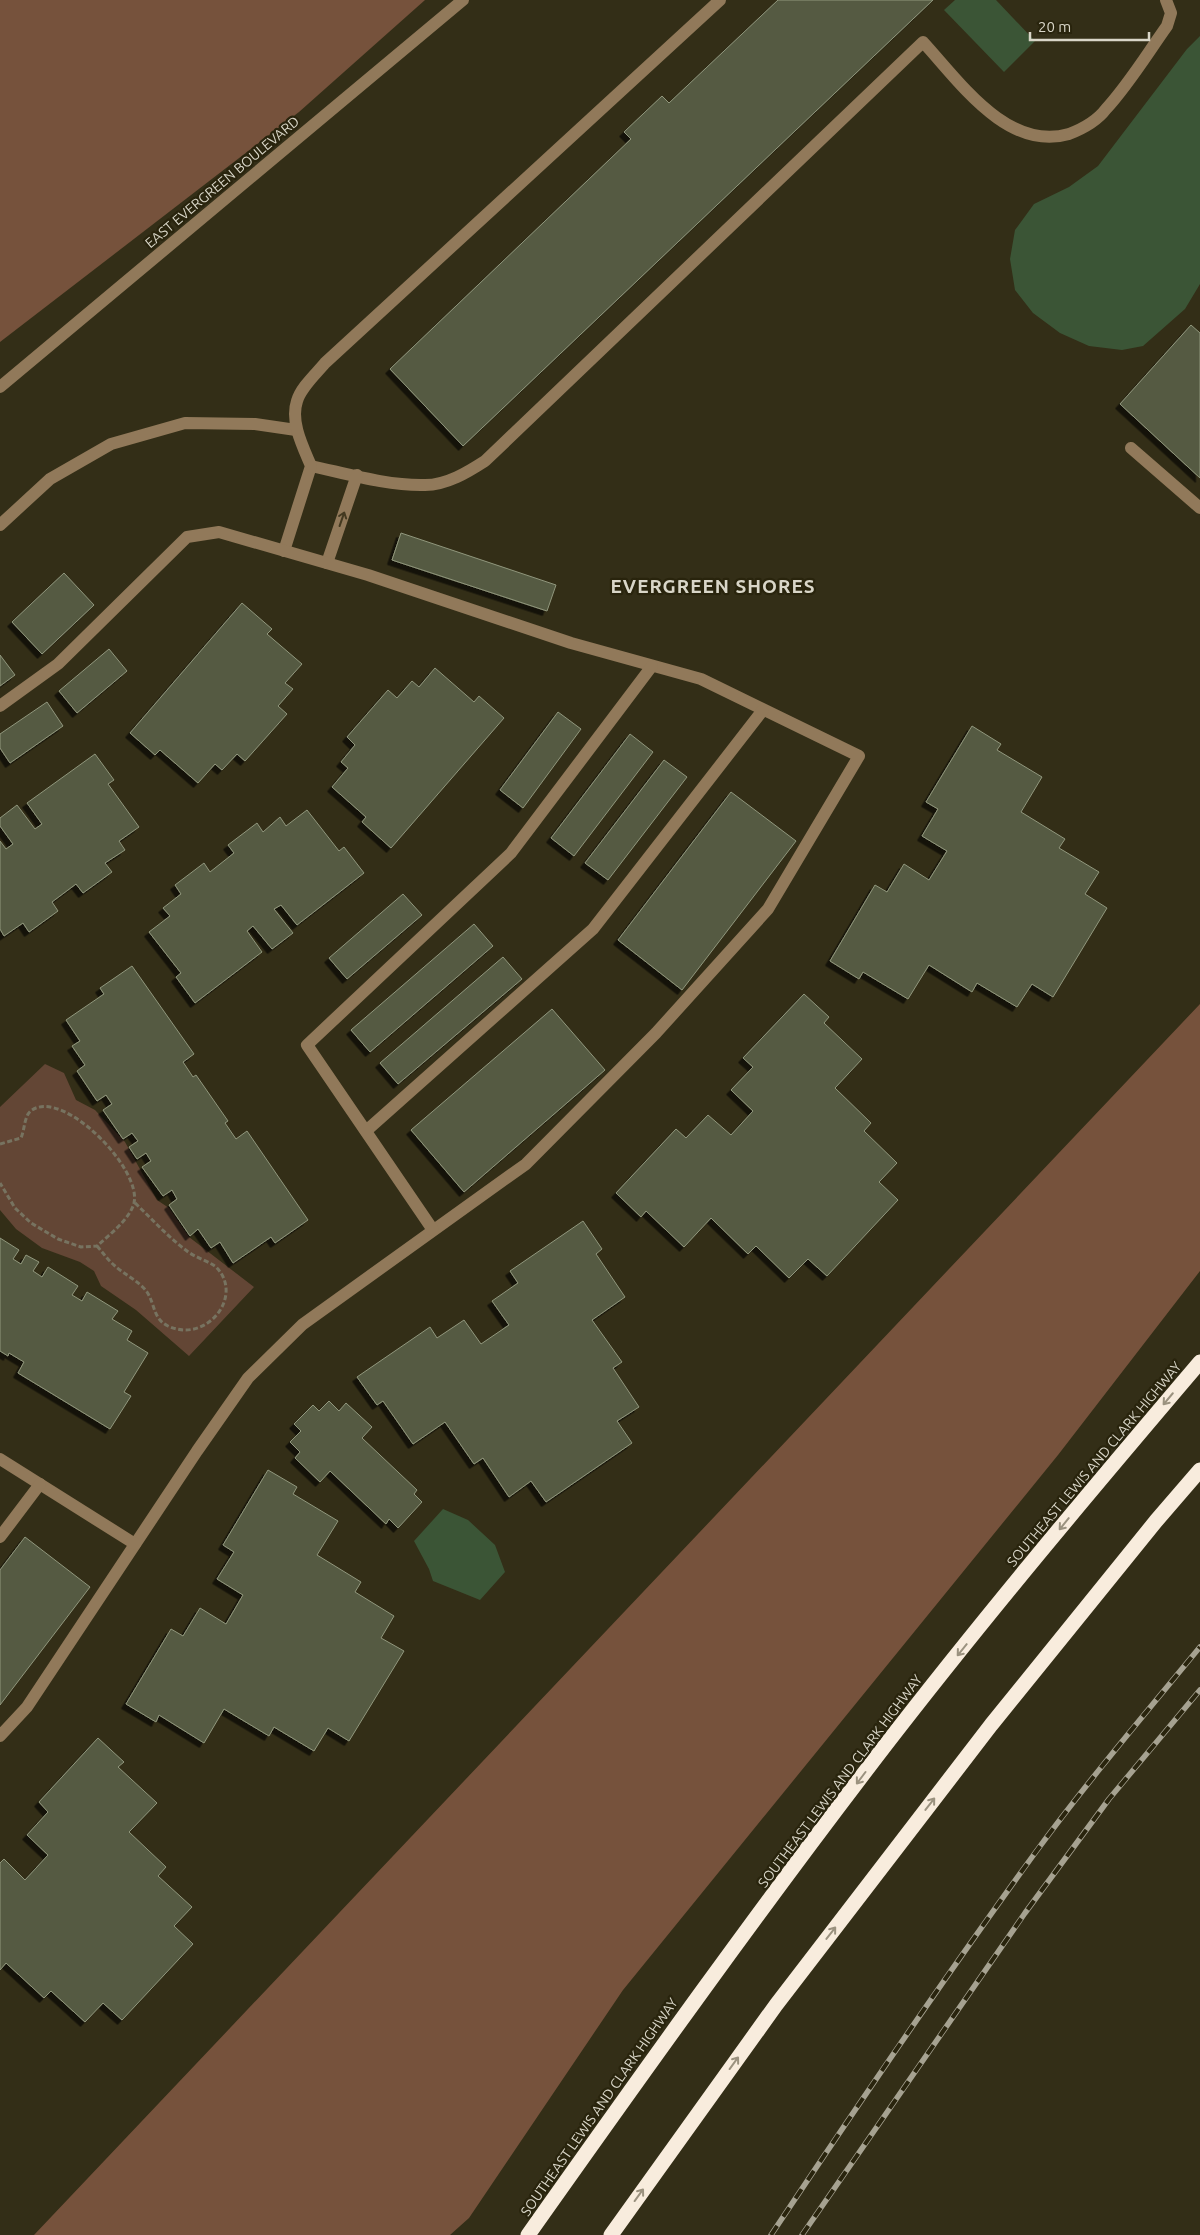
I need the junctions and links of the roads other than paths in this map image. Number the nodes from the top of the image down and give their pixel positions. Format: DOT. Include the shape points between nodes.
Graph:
graph roads {
  1 [pos="463,0"];
  2 [pos="720,0"];
  3 [pos="1166,0"];
  4 [pos="0,387"];
  5 [pos="296,430"];
  6 [pos="1131,448"];
  7 [pos="311,466"];
  8 [pos="357,476"];
  9 [pos="1200,508"];
  10 [pos="0,525"];
  11 [pos="284,551"];
  12 [pos="327,563"];
  13 [pos="652,666"];
  14 [pos="0,706"];
  15 [pos="763,710"];
  16 [pos="366,1131"];
  17 [pos="433,1230"];
  18 [pos="1200,1362"];
  19 [pos="0,1459"];
  20 [pos="1200,1470"];
  21 [pos="40,1484"];
  22 [pos="0,1537"];
  23 [pos="135,1544"];
  24 [pos="0,1736"];
  25 [pos="528,2235"];
  26 [pos="611,2235"];
  1 -- 4 [label="street, EAST EVERGREEN BOULEVARD"];
  2 -- 5 [label="street" via="325,363 296,401"];
  3 -- 8 [label="street" via="1171,13 1167,26 1106,110 1081,130 1058,137 1034,136 1010,127 983,107 923,42 485,460 461,476 426,485"];
  5 -- 7 [label="street"];
  5 -- 10 [label="street" via="255,424 185,423 111,444 50,478"];
  6 -- 9 [label="street"];
  7 -- 8 [label="street"];
  7 -- 11 [label="street"];
  12 -- 8 [label="street, one-way"];
  11 -- 12 [label="street"];
  11 -- 14 [label="street" via="219,532 187,537 58,664"];
  12 -- 13 [label="street" via="571,643"];
  13 -- 15 [label="street" via="701,680"];
  13 -- 16 [label="street" via="511,853 307,1045"];
  15 -- 16 [label="street" via="593,929"];
  15 -- 17 [label="street" via="859,756 768,908 656,1033 526,1164"];
  16 -- 17 [label="street"];
  17 -- 23 [label="street" via="303,1324 248,1378"];
  18 -- 25 [label="highway, SOUTHEAST LEWIS AND CLARK HIGHWAY, one-way" via="1094,1487 884,1747 702,1991"];
  19 -- 21 [label="street"];
  26 -- 20 [label="highway, one-way" via="776,2005 985,1732"];
  21 -- 22 [label="street"];
  21 -- 23 [label="street"];
  23 -- 24 [label="street" via="27,1707"];
}
